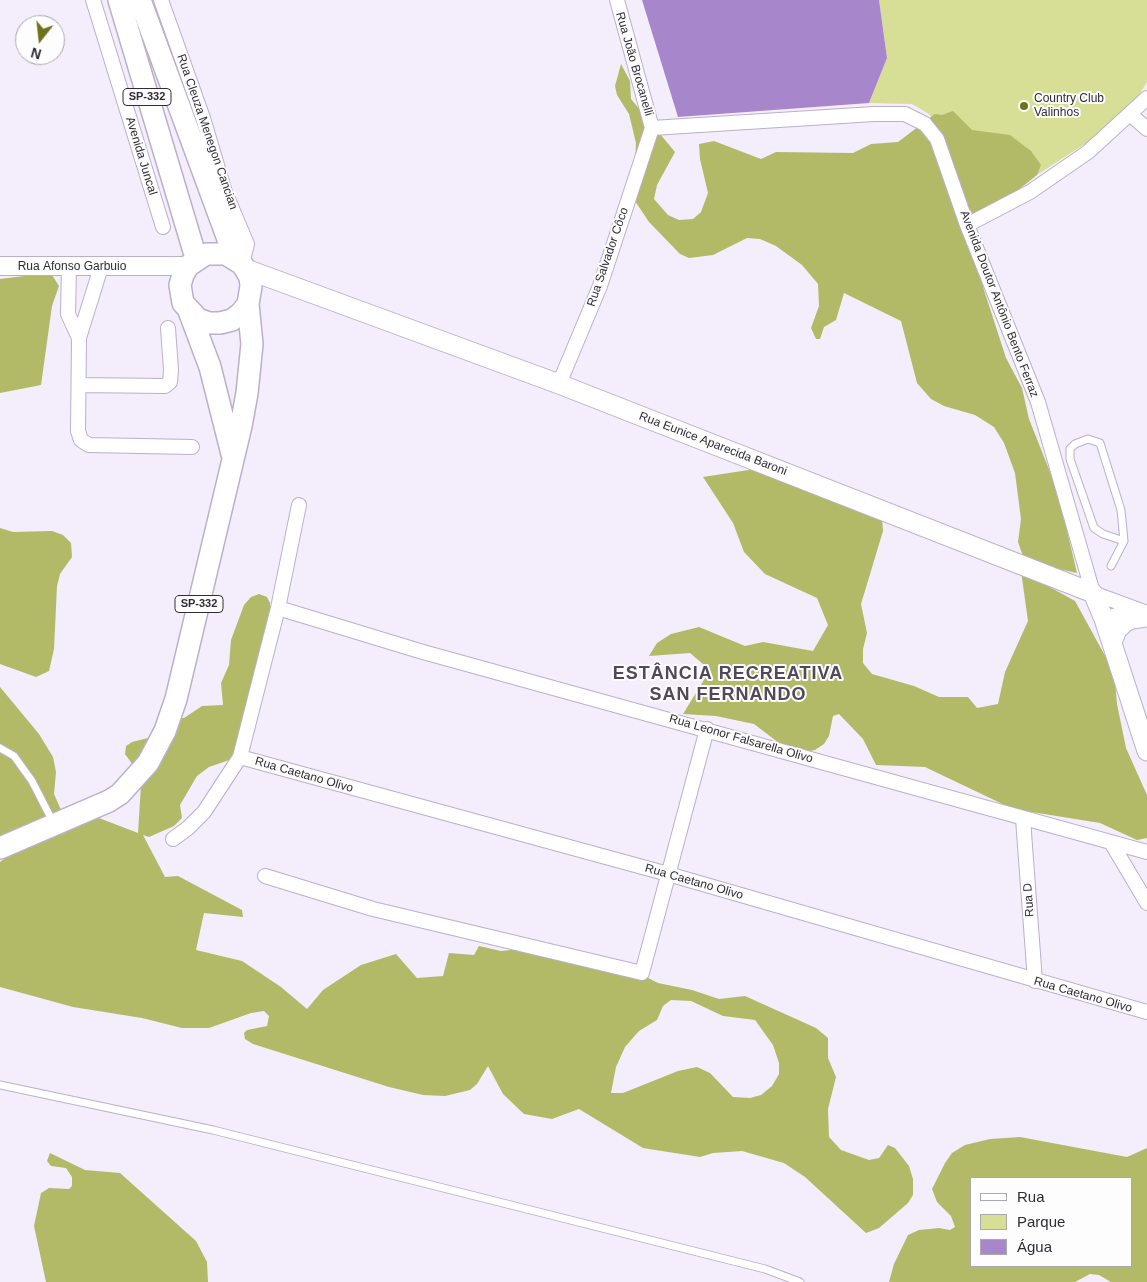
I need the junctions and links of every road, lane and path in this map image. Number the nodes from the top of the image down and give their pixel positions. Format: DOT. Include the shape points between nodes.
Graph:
graph roads {
  1 [pos="93,0"];
  2 [pos="119,0"];
  3 [pos="140,0"];
  4 [pos="161,0"];
  5 [pos="617,0"];
  6 [pos="1147,98"];
  7 [pos="1131,115"];
  8 [pos="652,128"];
  9 [pos="1147,129"];
  10 [pos="967,224"];
  11 [pos="163,227"];
  12 [pos="0,266"];
  13 [pos="69,267"];
  14 [pos="101,267"];
  15 [pos="188,270"];
  16 [pos="244,276"];
  17 [pos="189,311"];
  18 [pos="168,328"];
  19 [pos="79,338"];
  20 [pos="558,384"];
  21 [pos="79,385"];
  22 [pos="192,447"];
  23 [pos="233,459"];
  24 [pos="299,505"];
  25 [pos="1124,541"];
  26 [pos="1111,566"];
  27 [pos="1093,593"];
  28 [pos="278,608"];
  29 [pos="1143,613"];
  30 [pos="1104,619"];
  31 [pos="1112,642"];
  32 [pos="707,729"];
  33 [pos="0,748"];
  34 [pos="1147,751"];
  35 [pos="240,757"];
  36 [pos="1023,819"];
  37 [pos="54,825"];
  38 [pos="173,839"];
  39 [pos="1112,844"];
  40 [pos="0,848"];
  41 [pos="1147,852"];
  42 [pos="668,874"];
  43 [pos="265,876"];
  44 [pos="1147,903"];
  45 [pos="1035,981"];
  46 [pos="1147,1012"];
  47 [pos="0,1085"];
  48 [pos="800,1282"];
  1 -- 11 [label="street, Avenida Juncal"];
  2 -- 15 [label="main road, SP-332"];
  3 -- 16 [label="main road, SP-332"];
  4 -- 16 [label="street, Rua Cleuza Menegon Cancian" via="203,118 225,192 247,244"];
  5 -- 8 [label="street, Rua João Brocanelli"];
  6 -- 7 [label="street"];
  7 -- 9 [label="street"];
  7 -- 10 [label="street" via="1088,152 1037,187"];
  8 -- 10 [label="street, Avenida Doutor Antônio Bento Ferraz" via="905,114 925,124 937,139"];
  8 -- 20 [label="street, Rua Salvador Côco" via="600,286"];
  10 -- 27 [label="street, Avenida Doutor Antônio Bento Ferraz" via="1038,402"];
  12 -- 13 [label="street, Rua Afonso Garbuio"];
  13 -- 14 [label="street, Rua Afonso Garbuio"];
  13 -- 19 [label="street" via="68,314"];
  14 -- 15 [label="street, Rua Afonso Garbuio" via="173,264"];
  14 -- 19 [label="street"];
  15 -- 16 [label="main road" via="216,253"];
  15 -- 17 [label="main road" via="183,303"];
  16 -- 17 [label="main road" via="241,313 232,320 209,323"];
  16 -- 20 [label="main road, Rua Eunice Aparecida Baroni" via="277,280"];
  16 -- 23 [label="main road, SP-332" via="252,344"];
  17 -- 23 [label="main road, SP-332" via="210,368"];
  18 -- 21 [label="street" via="171,370 170,382 165,386"];
  19 -- 21 [label="street"];
  20 -- 27 [label="main road, Rua Eunice Aparecida Baroni"];
  21 -- 22 [label="street" via="78,431 81,440 89,445"];
  23 -- 37 [label="main road, SP-332" via="176,699 165,731 148,763 120,794"];
  24 -- 28 [label="street"];
  25 -- 25 [label="lane" via="1121,510 1100,443 1088,439 1076,444 1070,449 1070,459 1094,528"];
  25 -- 26 [label="lane"];
  27 -- 29 [label="street, Rua Eunice Aparecida Baroni"];
  27 -- 30 [label="main road, Avenida Doutor Antônio Bento Ferraz"];
  28 -- 32 [label="street, Rua Leonor Falsarella Olivo" via="423,652"];
  28 -- 35 [label="street"];
  29 -- 30 [label="street"];
  29 -- 31 [label="main road" via="1125,622"];
  30 -- 31 [label="main road, Avenida Doutor Antônio Bento Ferraz"];
  31 -- 34 [label="main road, Avenida Doutor Antônio Bento Ferraz"];
  32 -- 36 [label="street, Rua Leonor Falsarella Olivo"];
  32 -- 42 [label="street"];
  33 -- 37 [label="lane" via="14,756 32,781"];
  35 -- 38 [label="street" via="204,812"];
  35 -- 42 [label="street, Rua Caetano Olivo"];
  36 -- 39 [label="street, Rua Leonor Falsarella Olivo"];
  36 -- 45 [label="street, Rua D"];
  37 -- 40 [label="main road, SP-332"];
  39 -- 41 [label="street, Rua Leonor Falsarella Olivo"];
  39 -- 44 [label="street"];
  42 -- 43 [label="street" via="642,973 373,909"];
  42 -- 45 [label="street, Rua Caetano Olivo"];
  45 -- 46 [label="street, Rua Caetano Olivo"];
  47 -- 48 [label="lane" via="213,1130 765,1269"];
}
